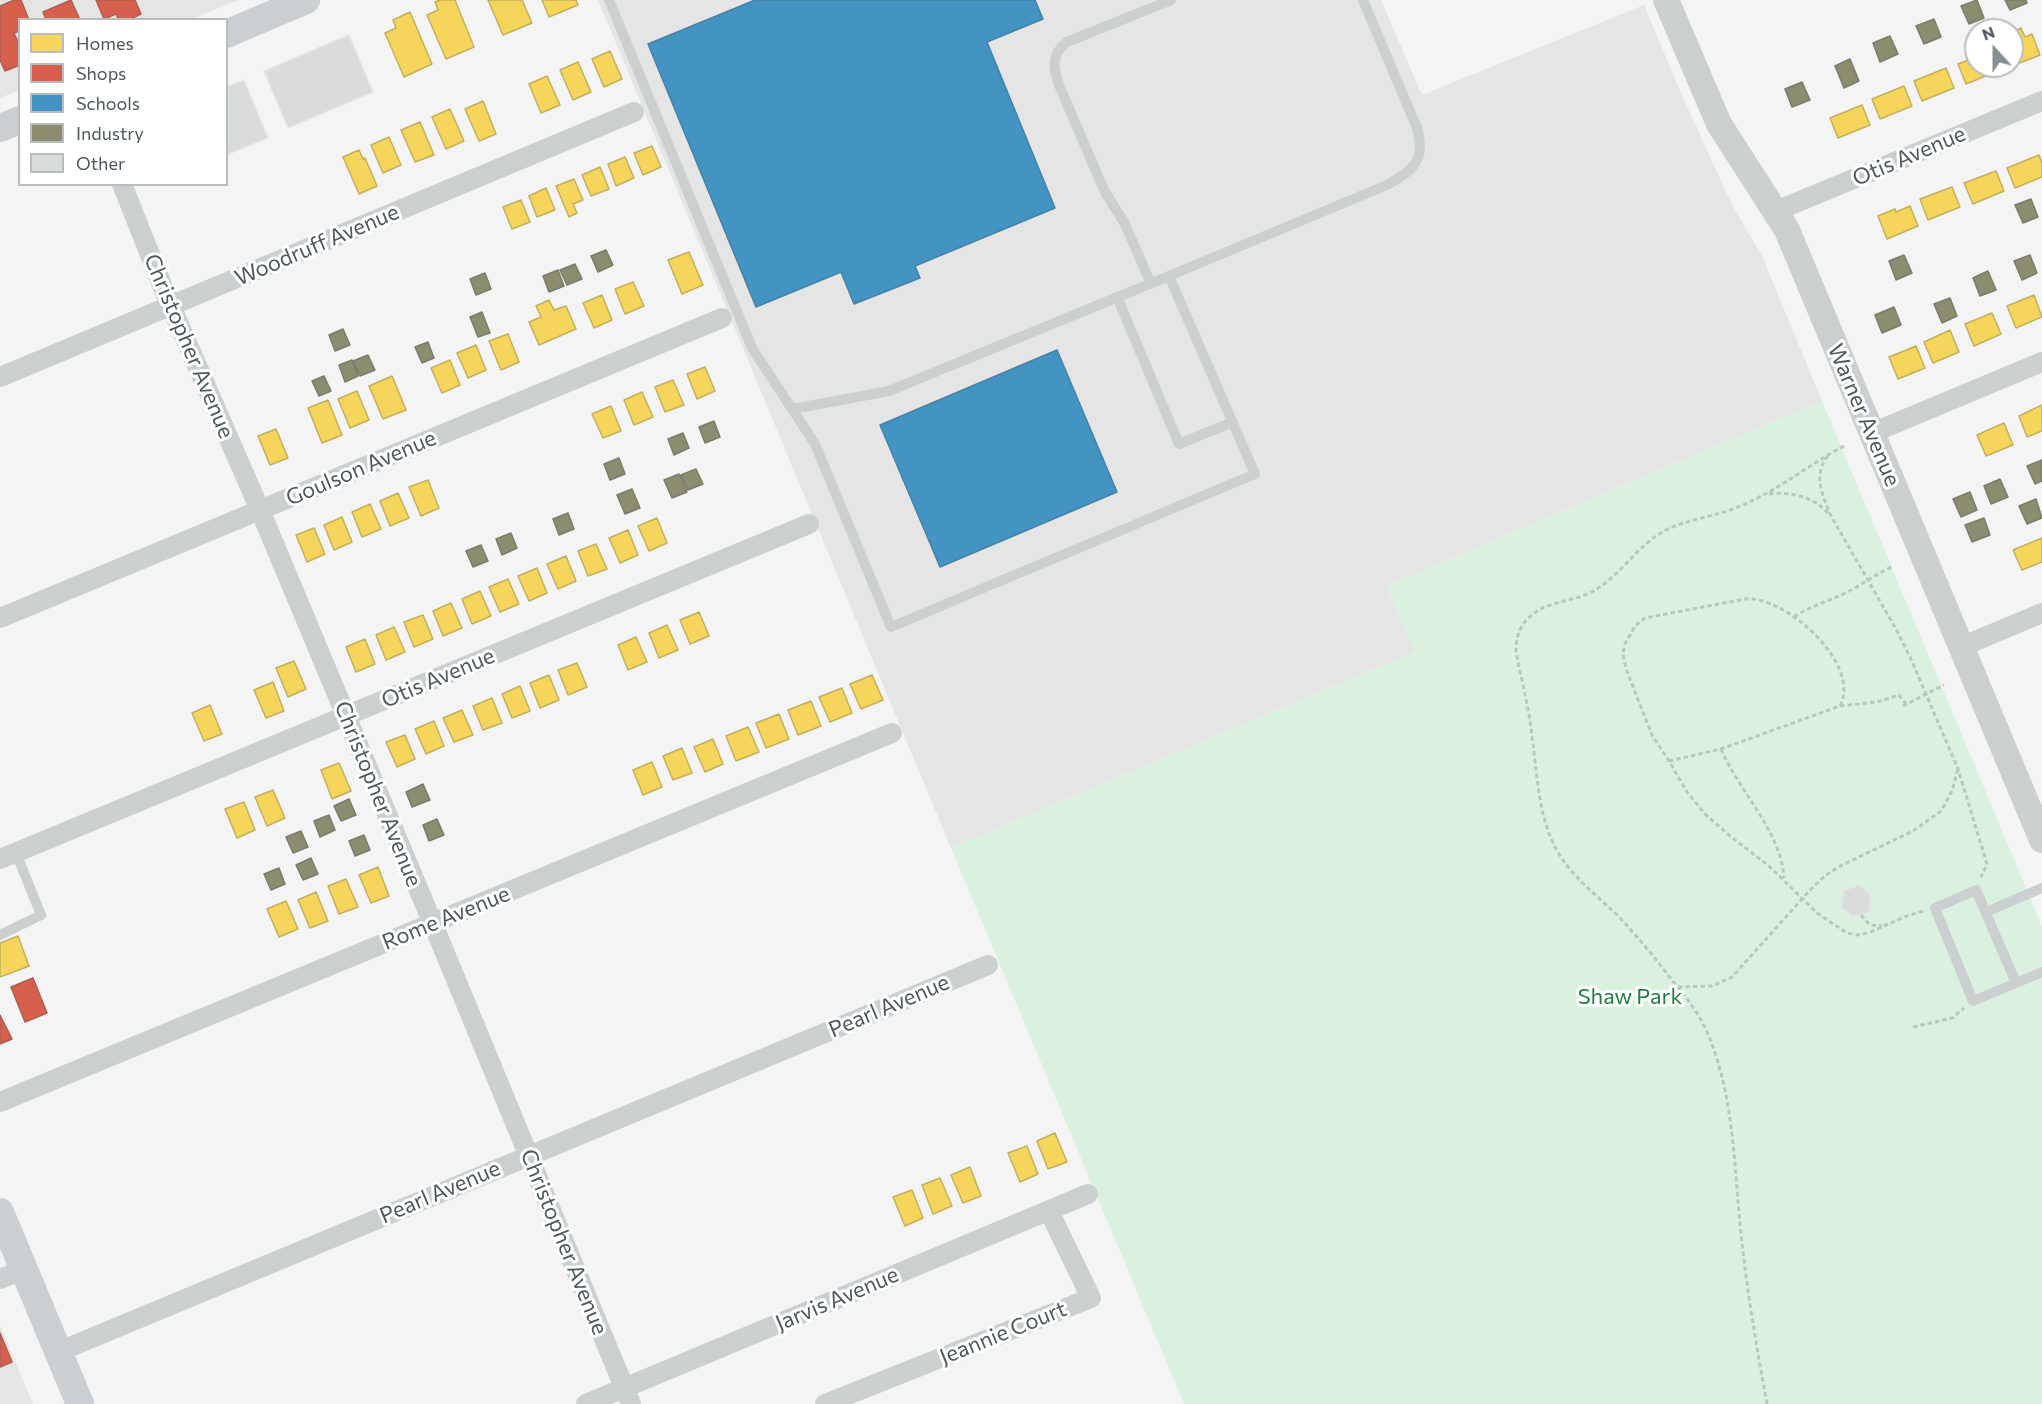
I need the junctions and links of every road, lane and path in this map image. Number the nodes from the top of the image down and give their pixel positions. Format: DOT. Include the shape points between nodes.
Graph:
graph roads {
  1 [pos="306,0"];
  2 [pos="609,0"];
  3 [pos="1172,0"];
  4 [pos="1363,0"];
  5 [pos="1666,0"];
  6 [pos="228,33"];
  7 [pos="2042,101"];
  8 [pos="634,112"];
  9 [pos="18,121"];
  10 [pos="0,128"];
  11 [pos="123,186"];
  12 [pos="1776,212"];
  13 [pos="1169,276"];
  14 [pos="1151,284"];
  15 [pos="1117,297"];
  16 [pos="171,306"];
  17 [pos="722,318"];
  18 [pos="2042,362"];
  19 [pos="0,376"];
  20 [pos="792,409"];
  21 [pos="1233,422"];
  22 [pos="1872,433"];
  23 [pos="1844,446"];
  24 [pos="1831,453"];
  25 [pos="1764,495"];
  26 [pos="260,510"];
  27 [pos="1831,516"];
  28 [pos="809,524"];
  29 [pos="1894,566"];
  30 [pos="1867,579"];
  31 [pos="2042,613"];
  32 [pos="1794,617"];
  33 [pos="0,618"];
  34 [pos="1961,646"];
  35 [pos="1944,685"];
  36 [pos="1926,694"];
  37 [pos="1840,706"];
  38 [pos="346,716"];
  39 [pos="892,733"];
  40 [pos="1721,749"];
  41 [pos="1670,761"];
  42 [pos="1958,769"];
  43 [pos="2042,840"];
  44 [pos="8,856"];
  45 [pos="1785,880"];
  46 [pos="2042,888"];
  47 [pos="1976,890"];
  48 [pos="1803,898"];
  49 [pos="1935,908"];
  50 [pos="1986,912"];
  51 [pos="1861,915"];
  52 [pos="433,924"];
  53 [pos="1883,927"];
  54 [pos="0,935"];
  55 [pos="988,965"];
  56 [pos="2042,972"];
  57 [pos="2016,983"];
  58 [pos="1678,987"];
  59 [pos="1973,1001"];
  60 [pos="1913,1027"];
  61 [pos="0,1102"];
  62 [pos="529,1155"];
  63 [pos="1088,1194"];
  64 [pos="1049,1211"];
  65 [pos="0,1212"];
  66 [pos="12,1274"];
  67 [pos="58,1352"];
  68 [pos="628,1396"];
  69 [pos="81,1404"];
  70 [pos="586,1404"];
  71 [pos="825,1404"];
  72 [pos="1767,1404"];
  1 -- 6 [label="main road"];
  2 -- 20 [label="lane" via="752,348"];
  3 -- 14 [label="lane" via="1067,42 1055,54 1054,63 1054,73 1104,190 1125,224"];
  4 -- 13 [label="lane" via="1417,128 1421,145 1417,161 1389,184"];
  5 -- 12 [label="street, Warner Avenue" via="1719,124"];
  7 -- 12 [label="street, Otis Avenue"];
  8 -- 16 [label="street, Woodruff Avenue"];
  9 -- 10 [label="main road"];
  11 -- 16 [label="street, Christopher Avenue"];
  12 -- 22 [label="street, Warner Avenue"];
  13 -- 14 [label="lane"];
  13 -- 21 [label="lane"];
  14 -- 15 [label="lane"];
  15 -- 20 [label="lane" via="889,391"];
  15 -- 21 [label="lane" via="1179,444"];
  16 -- 19 [label="street, Woodruff Avenue"];
  16 -- 26 [label="street, Christopher Avenue"];
  17 -- 26 [label="street, Goulson Avenue"];
  18 -- 22 [label="street"];
  20 -- 21 [label="lane" via="815,444 891,627 1256,474"];
  22 -- 34 [label="street, Warner Avenue"];
  23 -- 24 [label="path"];
  24 -- 25 [label="path"];
  24 -- 27 [label="path" via="1823,463 1820,479"];
  25 -- 27 [label="path" via="1778,493 1805,498"];
  25 -- 58 [label="path" via="1729,511 1665,531 1593,592 1533,613 1522,625 1516,641 1542,804 1555,847"];
  26 -- 33 [label="street, Goulson Avenue"];
  26 -- 38 [label="street, Christopher Avenue"];
  27 -- 30 [label="path"];
  28 -- 38 [label="street, Otis Avenue"];
  29 -- 30 [label="path"];
  30 -- 32 [label="path"];
  30 -- 36 [label="path"];
  31 -- 34 [label="street"];
  32 -- 37 [label="path" via="1839,666 1845,689"];
  32 -- 41 [label="path" via="1751,598 1638,622 1624,649 1626,669 1648,728"];
  34 -- 43 [label="street, Warner Avenue"];
  35 -- 36 [label="path"];
  36 -- 37 [label="path" via="1905,705 1901,696 1896,695 1877,702"];
  36 -- 42 [label="path"];
  37 -- 40 [label="path"];
  38 -- 44 [label="street, Otis Avenue"];
  38 -- 52 [label="street, Christopher Avenue"];
  39 -- 52 [label="street, Rome Avenue"];
  40 -- 41 [label="path"];
  40 -- 45 [label="path" via="1776,843"];
  41 -- 45 [label="path" via="1705,814"];
  42 -- 47 [label="path" via="1987,864"];
  42 -- 48 [label="path" via="1948,800 1937,814 1826,875"];
  44 -- 54 [label="lane" via="41,915"];
  45 -- 48 [label="path"];
  46 -- 50 [label="lane"];
  47 -- 49 [label="lane"];
  47 -- 50 [label="lane"];
  48 -- 53 [label="path" via="1847,933 1863,935"];
  48 -- 58 [label="path" via="1732,977 1712,986"];
  49 -- 53 [label="path"];
  49 -- 59 [label="lane"];
  50 -- 57 [label="lane"];
  51 -- 53 [label="path" via="1870,925"];
  52 -- 61 [label="street, Rome Avenue"];
  52 -- 62 [label="street, Christopher Avenue"];
  55 -- 62 [label="street, Pearl Avenue"];
  56 -- 57 [label="lane"];
  57 -- 59 [label="lane"];
  58 -- 72 [label="path" via="1707,1032 1725,1089 1746,1276"];
  59 -- 60 [label="path" via="1952,1017"];
  62 -- 67 [label="street, Pearl Avenue"];
  62 -- 68 [label="street, Christopher Avenue"];
  63 -- 64 [label="street, Jarvis Avenue"];
  64 -- 68 [label="street, Jarvis Avenue"];
  64 -- 71 [label="street, Jeannie Court" via="1091,1298"];
  65 -- 66 [label="main road"];
  66 -- 67 [label="main road"];
  67 -- 69 [label="main road"];
  68 -- 70 [label="street, Jarvis Avenue"];
}
